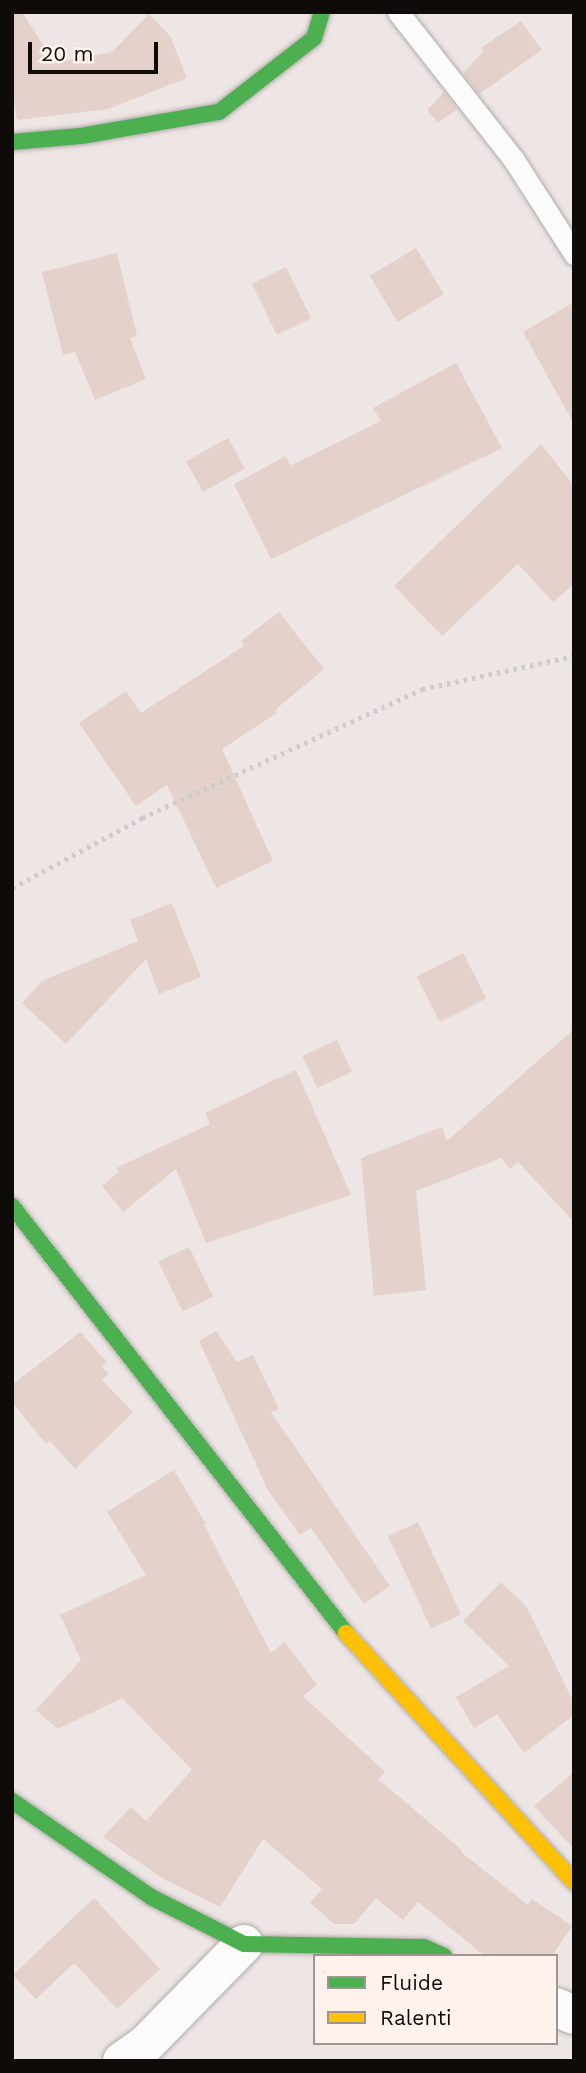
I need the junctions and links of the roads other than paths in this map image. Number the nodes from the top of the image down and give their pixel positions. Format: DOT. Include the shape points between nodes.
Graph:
graph roads {
  1 [pos="322,12"];
  2 [pos="398,12"];
  3 [pos="12,142"];
  4 [pos="574,254"];
  5 [pos="12,1206"];
  6 [pos="12,1801"];
  7 [pos="574,1882"];
  8 [pos="244,1944"];
  9 [pos="440,1954"];
  10 [pos="558,2008"];
  11 [pos="574,2015"];
  12 [pos="122,2061"];
  1 -- 3 [label="street" via="314,38 219,112 81,136"];
  2 -- 4 [label="lane" via="514,160"];
  5 -- 7 [label="street" via="351,1639"];
  6 -- 8 [label="street" via="151,1897"];
  8 -- 9 [label="street" via="424,1947"];
  8 -- 12 [label="street" via="146,2043"];
  10 -- 11 [label="street"];
}
